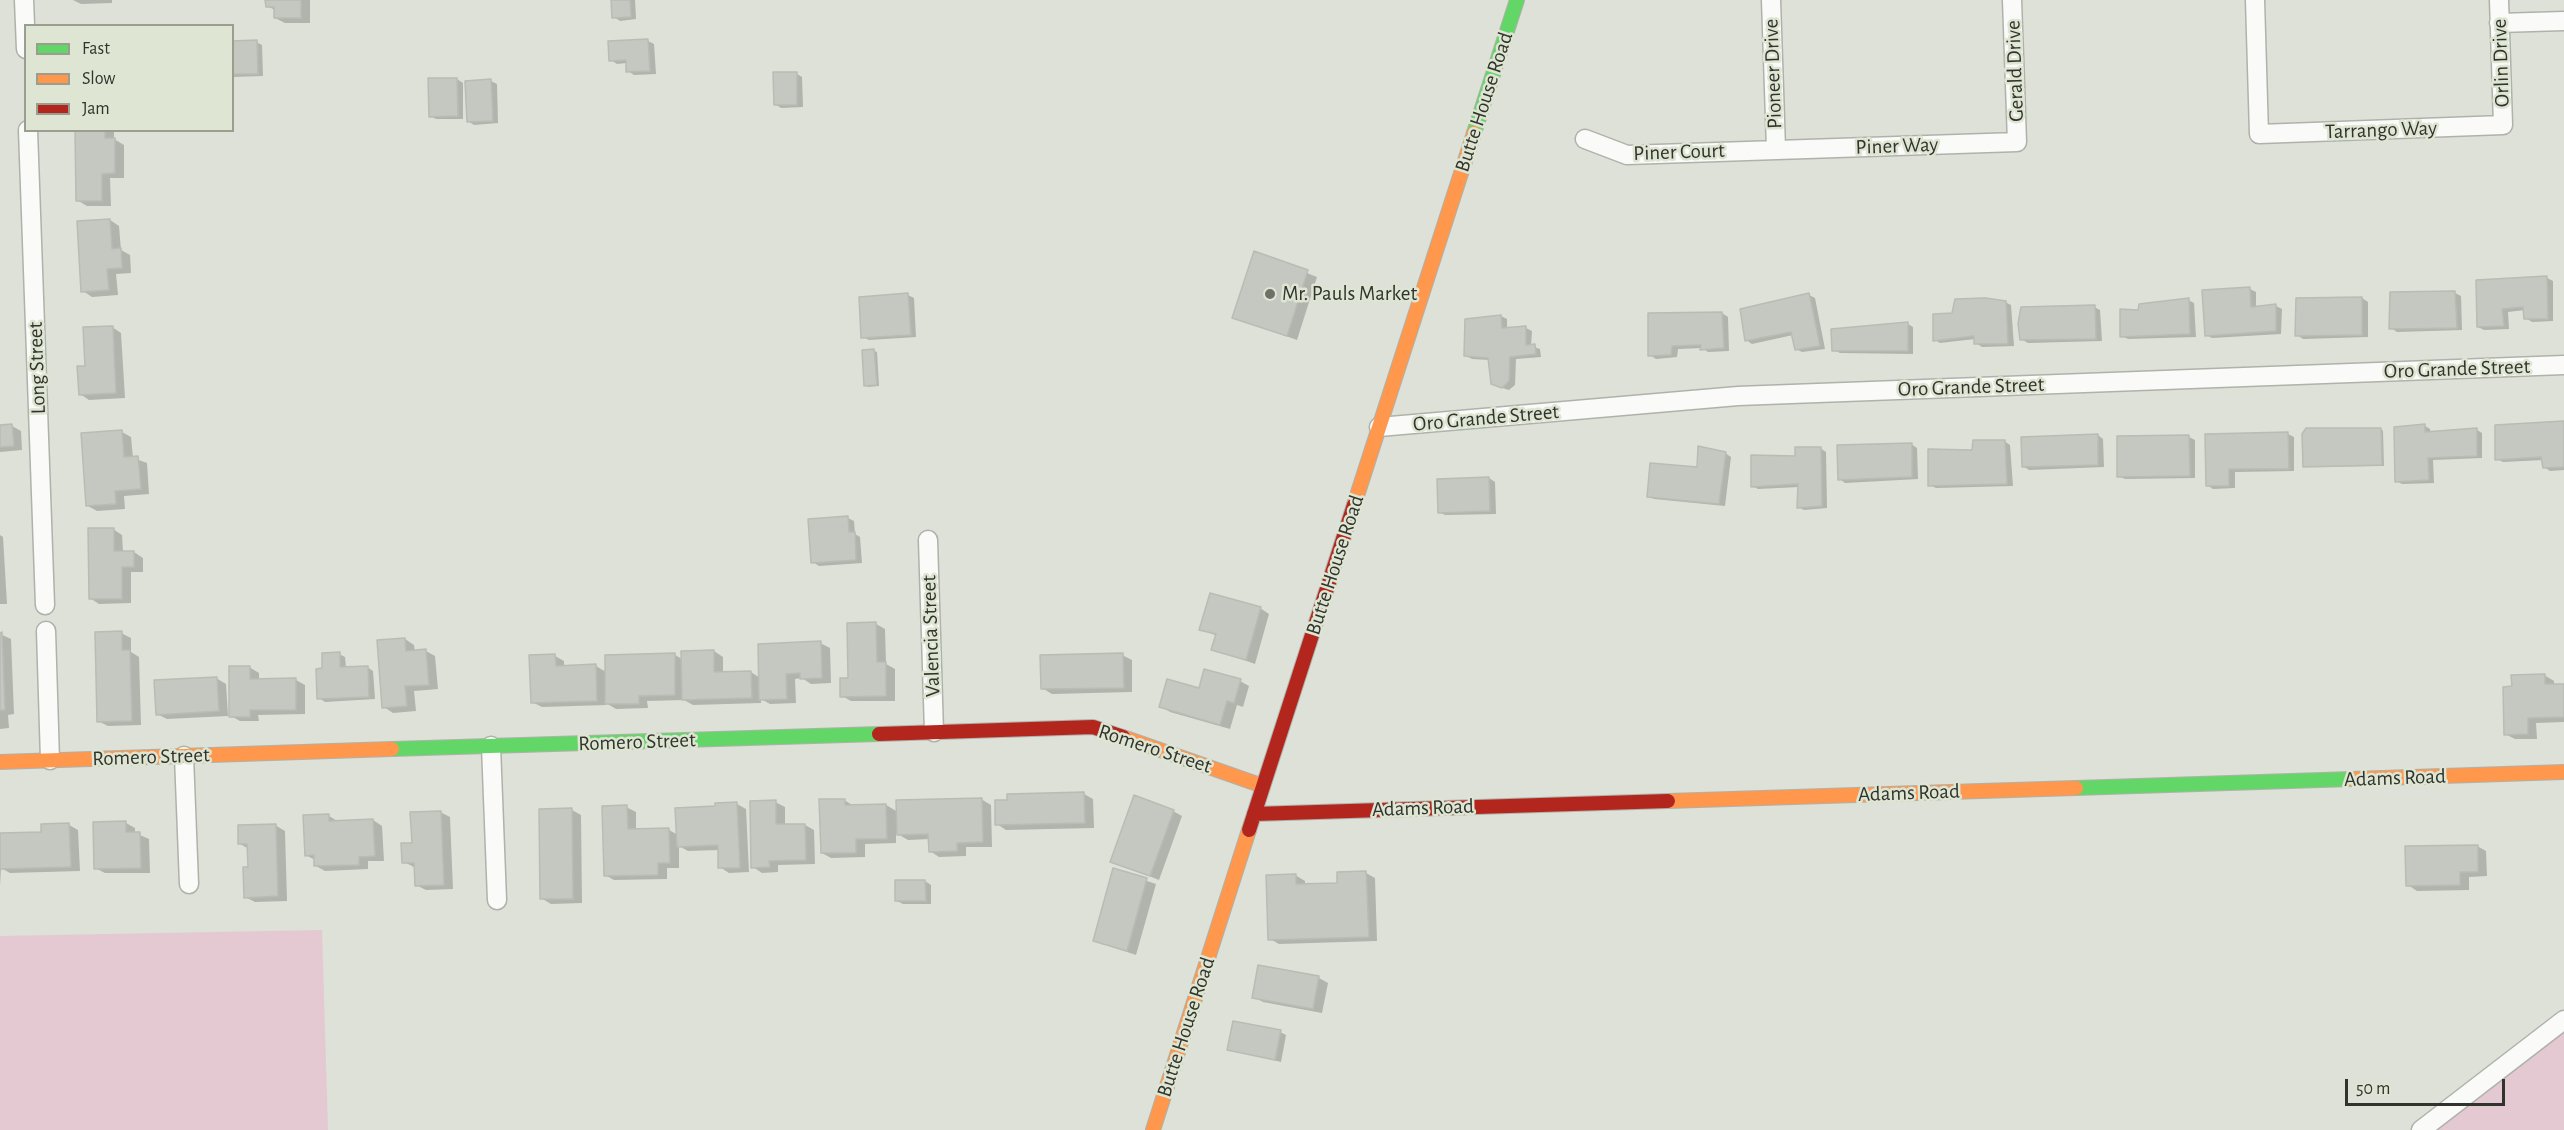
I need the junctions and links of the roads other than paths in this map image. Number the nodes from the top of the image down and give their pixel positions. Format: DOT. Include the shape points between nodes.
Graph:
graph roads {
  1 [pos="24,0"];
  2 [pos="1517,0"];
  3 [pos="1771,0"];
  4 [pos="2012,0"];
  5 [pos="2255,0"];
  6 [pos="2499,0"];
  7 [pos="2564,21"];
  8 [pos="2499,23"];
  9 [pos="25,24"];
  10 [pos="2503,125"];
  11 [pos="28,132"];
  12 [pos="1585,139"];
  13 [pos="2017,142"];
  14 [pos="1776,149"];
  15 [pos="2564,364"];
  16 [pos="1379,427"];
  17 [pos="928,540"];
  18 [pos="45,605"];
  19 [pos="46,632"];
  20 [pos="934,732"];
  21 [pos="491,746"];
  22 [pos="184,756"];
  23 [pos="50,760"];
  24 [pos="0,762"];
  25 [pos="2564,772"];
  26 [pos="1263,786"];
  27 [pos="1254,814"];
  28 [pos="189,884"];
  29 [pos="498,900"];
  30 [pos="2564,1020"];
  31 [pos="1153,1130"];
  32 [pos="2421,1130"];
  1 -- 9 [label="street"];
  2 -- 16 [label="street, Butte House Road"];
  3 -- 14 [label="street, Pioneer Drive"];
  4 -- 13 [label="street, Gerald Drive"];
  5 -- 10 [label="street, Tarrango Way" via="2259,134"];
  6 -- 8 [label="street, Orlin Drive"];
  7 -- 8 [label="street"];
  8 -- 10 [label="street, Orlin Drive"];
  11 -- 18 [label="street, Long Street"];
  12 -- 14 [label="street, Piner Court" via="1627,155"];
  13 -- 14 [label="street, Piner Way"];
  15 -- 16 [label="street, Oro Grande Street" via="1738,396"];
  16 -- 26 [label="street, Butte House Road"];
  17 -- 20 [label="street, Valencia Street"];
  19 -- 23 [label="street"];
  20 -- 21 [label="street, Romero Street"];
  20 -- 26 [label="street, Romero Street" via="1093,727"];
  21 -- 22 [label="street, Romero Street"];
  21 -- 29 [label="street"];
  22 -- 23 [label="street, Romero Street"];
  22 -- 28 [label="street"];
  23 -- 24 [label="street, Romero Street"];
  25 -- 27 [label="street, Adams Road"];
  26 -- 27 [label="street, Butte House Road"];
  27 -- 31 [label="street, Butte House Road"];
  30 -- 32 [label="street"];
}
